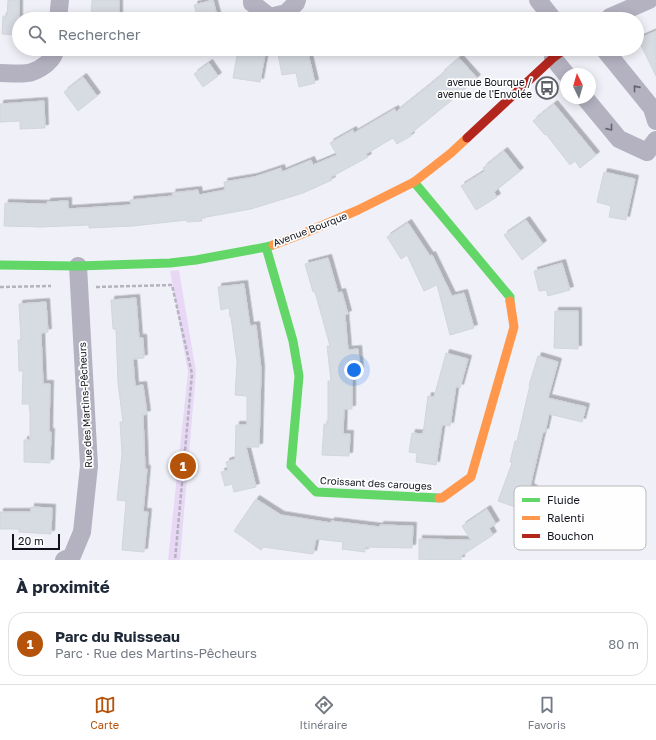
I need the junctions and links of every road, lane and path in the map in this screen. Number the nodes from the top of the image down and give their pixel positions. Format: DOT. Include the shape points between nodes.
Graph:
graph roads {
  1 [pos="60,0"];
  2 [pos="252,0"];
  3 [pos="297,0"];
  4 [pos="538,0"];
  5 [pos="649,0"];
  6 [pos="59,12"];
  7 [pos="264,12"];
  8 [pos="287,12"];
  9 [pos="547,12"];
  10 [pos="623,12"];
  11 [pos="53,56"];
  12 [pos="556,56"];
  13 [pos="560,56"];
  14 [pos="610,56"];
  15 [pos="564,68"];
  16 [pos="0,73"];
  17 [pos="590,104"];
  18 [pos="656,121"];
  19 [pos="656,140"];
  20 [pos="414,182"];
  21 [pos="266,247"];
  22 [pos="0,265"];
  23 [pos="78,266"];
  24 [pos="0,286"];
  25 [pos="53,286"];
  26 [pos="96,287"];
  27 [pos="64,560"];
  28 [pos="175,560"];
  1 -- 6 [label="street"];
  2 -- 7 [label="street" via="252,3"];
  3 -- 8 [label="street"];
  4 -- 9 [label="street"];
  5 -- 10 [label="street"];
  11 -- 16 [label="street" via="48,64 31,72"];
  12 -- 20 [label="street, Avenue Bourque" via="451,153"];
  13 -- 15 [label="street"];
  18 -- 14 [label="street, one-way" via="652,108"];
  17 -- 19 [label="street, one-way" via="618,139 647,152"];
  20 -- 21 [label="street, Avenue Bourque" via="358,210"];
  20 -- 21 [label="street, Croissant des carouges" via="510,298 514,327 471,477 442,498 316,492 291,466 299,376 293,341"];
  21 -- 23 [label="street, Avenue Bourque" via="170,263"];
  22 -- 23 [label="street, Avenue Bourque"];
  23 -- 27 [label="street, Rue des Martins-Pêcheurs" via="89,466 82,532 72,556"];
  24 -- 25 [label="path"];
  26 -- 28 [label="path" via="172,285 192,374"];
}
